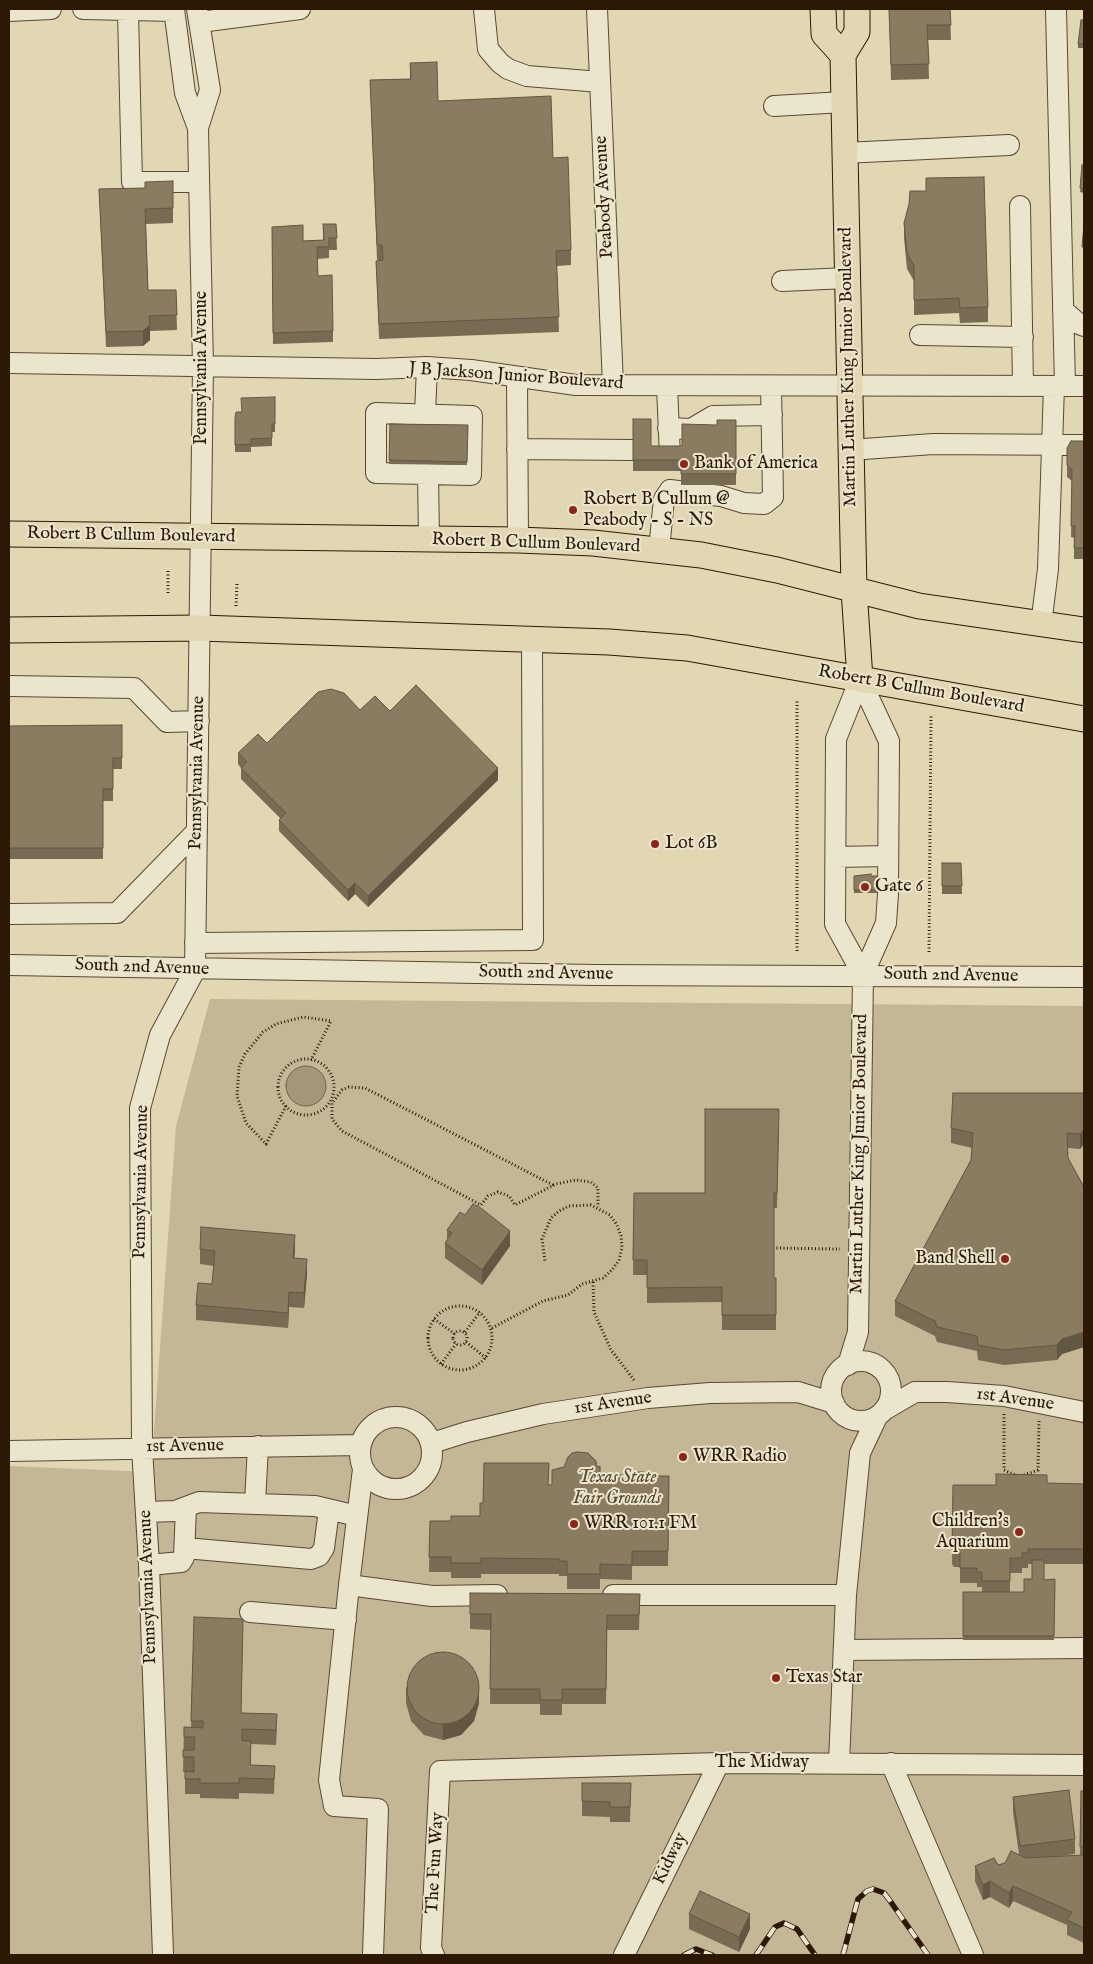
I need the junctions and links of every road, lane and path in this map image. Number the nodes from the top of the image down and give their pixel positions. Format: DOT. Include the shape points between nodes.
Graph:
graph roads {
  1 [pos="51,9"];
  2 [pos="83,9"];
  3 [pos="300,9"];
  4 [pos="484,9"];
  5 [pos="597,9"];
  6 [pos="823,9"];
  7 [pos="857,9"];
  8 [pos="1056,9"];
  9 [pos="174,10"];
  10 [pos="9,11"];
  11 [pos="128,11"];
  12 [pos="198,16"];
  13 [pos="843,56"];
  14 [pos="600,82"];
  15 [pos="844,102"];
  16 [pos="774,106"];
  17 [pos="198,128"];
  18 [pos="1009,145"];
  19 [pos="844,153"];
  20 [pos="199,182"];
  21 [pos="1020,206"];
  22 [pos="847,278"];
  23 [pos="782,281"];
  24 [pos="1063,310"];
  25 [pos="1084,326"];
  26 [pos="920,335"];
  27 [pos="1024,337"];
  28 [pos="9,363"];
  29 [pos="203,367"];
  30 [pos="427,367"];
  31 [pos="517,377"];
  32 [pos="612,385"];
  33 [pos="849,385"];
  34 [pos="667,386"];
  35 [pos="772,386"];
  36 [pos="1023,386"];
  37 [pos="1068,386"];
  38 [pos="425,414"];
  39 [pos="772,415"];
  40 [pos="668,428"];
  41 [pos="1052,445"];
  42 [pos="1084,446"];
  43 [pos="517,449"];
  44 [pos="850,450"];
  45 [pos="660,462"];
  46 [pos="428,474"];
  47 [pos="9,534"];
  48 [pos="201,538"];
  49 [pos="429,539"];
  50 [pos="518,540"];
  51 [pos="659,550"];
  52 [pos="168,570"];
  53 [pos="237,584"];
  54 [pos="854,590"];
  55 [pos="168,593"];
  56 [pos="236,606"];
  57 [pos="1041,625"];
  58 [pos="200,628"];
  59 [pos="9,630"];
  60 [pos="1084,630"];
  61 [pos="532,638"];
  62 [pos="860,679"];
  63 [pos="9,686"];
  64 [pos="797,699"];
  65 [pos="931,715"];
  66 [pos="1084,719"];
  67 [pos="198,721"];
  68 [pos="197,831"];
  69 [pos="888,856"];
  70 [pos="836,857"];
  71 [pos="9,914"];
  72 [pos="195,943"];
  73 [pos="797,951"];
  74 [pos="929,952"];
  75 [pos="9,965"];
  76 [pos="195,970"];
  77 [pos="863,976"];
  78 [pos="1084,978"];
  79 [pos="311,1060"];
  80 [pos="332,1099"];
  81 [pos="286,1106"];
  82 [pos="553,1185"];
  83 [pos="598,1207"];
  84 [pos="773,1248"];
  85 [pos="857,1249"];
  86 [pos="545,1261"];
  87 [pos="593,1282"];
  88 [pos="480,1312"];
  89 [pos="434,1318"];
  90 [pos="492,1328"];
  91 [pos="465,1332"];
  92 [pos="858,1332"];
  93 [pos="455,1334"];
  94 [pos="466,1342"];
  95 [pos="456,1344"];
  96 [pos="486,1358"];
  97 [pos="441,1364"];
  98 [pos="842,1370"];
  99 [pos="882,1370"];
  100 [pos="798,1392"];
  101 [pos="915,1392"];
  102 [pos="1004,1396"];
  103 [pos="648,1398"];
  104 [pos="1040,1402"];
  105 [pos="834,1403"];
  106 [pos="1084,1412"];
  107 [pos="881,1414"];
  108 [pos="847,1418"];
  109 [pos="432,1443"];
  110 [pos="360,1445"];
  111 [pos="258,1446"];
  112 [pos="142,1448"];
  113 [pos="9,1451"];
  114 [pos="860,1453"];
  115 [pos="363,1469"];
  116 [pos="1038,1470"];
  117 [pos="1021,1477"];
  118 [pos="1044,1478"];
  119 [pos="1020,1482"];
  120 [pos="255,1503"];
  121 [pos="186,1507"];
  122 [pos="329,1510"];
  123 [pos="147,1512"];
  124 [pos="357,1516"];
  125 [pos="185,1548"];
  126 [pos="149,1565"];
  127 [pos="349,1585"];
  128 [pos="511,1595"];
  129 [pos="590,1595"];
  130 [pos="846,1595"];
  131 [pos="250,1612"];
  132 [pos="346,1620"];
  133 [pos="1084,1648"];
  134 [pos="844,1650"];
  135 [pos="719,1763"];
  136 [pos="839,1763"];
  137 [pos="891,1763"];
  138 [pos="1084,1765"];
  139 [pos="440,1771"];
  140 [pos="163,1951"];
  141 [pos="373,1955"];
  142 [pos="434,1955"];
  143 [pos="624,1955"];
  144 [pos="973,1955"];
  1 -- 10 [label="street"];
  2 -- 11 [label="street"];
  3 -- 12 [label="street"];
  4 -- 14 [label="street" via="488,49 508,69 527,76"];
  5 -- 14 [label="street, Peabody Avenue"];
  6 -- 13 [label="main road" via="824,34"];
  7 -- 13 [label="main road" via="857,32"];
  8 -- 24 [label="street"];
  9 -- 11 [label="street"];
  9 -- 17 [label="street, Pennsylvania Avenue" via="185,93"];
  11 -- 20 [label="street" via="132,182"];
  12 -- 17 [label="street, Pennsylvania Avenue" via="210,90"];
  13 -- 15 [label="main road, Martin Luther King Junior Boulevard"];
  14 -- 32 [label="street, Peabody Avenue"];
  15 -- 16 [label="street"];
  15 -- 19 [label="main road, Martin Luther King Junior Boulevard"];
  17 -- 20 [label="street, Pennsylvania Avenue"];
  18 -- 19 [label="street"];
  19 -- 22 [label="main road, Martin Luther King Junior Boulevard"];
  20 -- 29 [label="street, Pennsylvania Avenue"];
  21 -- 27 [label="street"];
  22 -- 23 [label="street"];
  22 -- 33 [label="main road, Martin Luther King Junior Boulevard"];
  24 -- 25 [label="street"];
  24 -- 37 [label="street"];
  26 -- 27 [label="street"];
  27 -- 36 [label="street"];
  28 -- 29 [label="street, J B Jackson Junior Boulevard"];
  29 -- 30 [label="street, J B Jackson Junior Boulevard"];
  29 -- 48 [label="street, Pennsylvania Avenue"];
  30 -- 31 [label="street, J B Jackson Junior Boulevard"];
  30 -- 38 [label="street"];
  31 -- 32 [label="street, J B Jackson Junior Boulevard" via="576,385"];
  31 -- 43 [label="street"];
  32 -- 34 [label="street, J B Jackson Junior Boulevard"];
  33 -- 35 [label="street, J B Jackson Junior Boulevard"];
  33 -- 36 [label="street, J B Jackson Junior Boulevard"];
  33 -- 44 [label="main road, Martin Luther King Junior Boulevard"];
  34 -- 35 [label="street, J B Jackson Junior Boulevard"];
  34 -- 40 [label="street"];
  35 -- 39 [label="street"];
  36 -- 37 [label="street, J B Jackson Junior Boulevard"];
  37 -- 41 [label="street"];
  38 -- 46 [label="street" via="472,416 471,475"];
  38 -- 46 [label="street" via="376,413 376,473"];
  39 -- 40 [label="street" via="713,416 691,429"];
  39 -- 45 [label="street" via="773,497 764,504 744,504 721,496"];
  40 -- 45 [label="street"];
  41 -- 42 [label="street"];
  41 -- 44 [label="street" via="933,444"];
  41 -- 57 [label="street" via="1048,569"];
  43 -- 45 [label="street"];
  43 -- 50 [label="street"];
  44 -- 54 [label="main road, Martin Luther King Junior Boulevard"];
  45 -- 51 [label="street" via="664,499"];
  46 -- 49 [label="street"];
  47 -- 48 [label="main road, Robert B Cullum Boulevard"];
  48 -- 49 [label="main road, Robert B Cullum Boulevard"];
  48 -- 58 [label="street, Pennsylvania Avenue"];
  49 -- 50 [label="main road, Robert B Cullum Boulevard"];
  50 -- 51 [label="main road, Robert B Cullum Boulevard"];
  51 -- 54 [label="main road, Robert B Cullum Boulevard" via="778,570"];
  52 -- 55 [label="path"];
  53 -- 56 [label="path"];
  54 -- 57 [label="main road, Robert B Cullum Boulevard" via="919,606"];
  54 -- 62 [label="main road, Martin Luther King Junior Boulevard"];
  57 -- 60 [label="main road, Robert B Cullum Boulevard"];
  58 -- 59 [label="main road, Robert B Cullum Boulevard"];
  58 -- 61 [label="main road, Robert B Cullum Boulevard"];
  58 -- 67 [label="street, Pennsylvania Avenue"];
  61 -- 62 [label="main road, Robert B Cullum Boulevard" via="687,648"];
  61 -- 72 [label="street" via="533,940"];
  62 -- 66 [label="main road, Robert B Cullum Boulevard"];
  62 -- 69 [label="street, Martin Luther King Junior Boulevard" via="889,741"];
  62 -- 70 [label="street, Martin Luther King Junior Boulevard" via="836,739"];
  63 -- 67 [label="street" via="134,688 167,722"];
  64 -- 73 [label="path"];
  65 -- 74 [label="path"];
  67 -- 68 [label="street, Pennsylvania Avenue"];
  68 -- 71 [label="street" via="118,912"];
  68 -- 72 [label="street, Pennsylvania Avenue"];
  69 -- 70 [label="street"];
  69 -- 77 [label="street, Martin Luther King Junior Boulevard" via="886,924"];
  70 -- 77 [label="street, Martin Luther King Junior Boulevard" via="835,924"];
  72 -- 76 [label="street, Pennsylvania Avenue"];
  75 -- 76 [label="street, South 2nd Avenue"];
  76 -- 77 [label="street, South 2nd Avenue"];
  76 -- 112 [label="street, Pennsylvania Avenue" via="160,1035 140,1108"];
  77 -- 78 [label="street, South 2nd Avenue"];
  77 -- 85 [label="street, Martin Luther King Junior Boulevard"];
  79 -- 80 [label="path" via="328,1070 334,1085"];
  79 -- 81 [label="path" via="297,1060 282,1071 278,1088"];
  79 -- 81 [label="path" via="331,1021 303,1017 276,1024 263,1032 245,1054 237,1081 239,1103 246,1123 266,1144"];
  80 -- 81 [label="path" via="325,1107 309,1114 300,1114"];
  80 -- 82 [label="path" via="349,1087 365,1088"];
  80 -- 82 [label="path" via="332,1119 342,1132 481,1205 488,1196 498,1192 509,1196 515,1205"];
  82 -- 83 [label="path" via="576,1180 591,1182 598,1188"];
  83 -- 86 [label="path" via="569,1206 551,1218 542,1239"];
  83 -- 87 [label="path" via="617,1225 622,1248 612,1270"];
  84 -- 85 [label="path"];
  85 -- 92 [label="street, Martin Luther King Junior Boulevard"];
  87 -- 90 [label="path" via="582,1284 568,1294 543,1302"];
  87 -- 103 [label="path" via="594,1312 611,1350"];
  88 -- 89 [label="path" via="466,1306 451,1307"];
  88 -- 90 [label="path"];
  88 -- 91 [label="path"];
  89 -- 93 [label="path"];
  89 -- 97 [label="path" via="428,1338 429,1348"];
  90 -- 96 [label="path" via="491,1349"];
  91 -- 93 [label="path" via="456,1331"];
  91 -- 94 [label="path"];
  92 -- 98 [label="street"];
  92 -- 99 [label="street"];
  93 -- 95 [label="path" via="453,1342"];
  94 -- 95 [label="path"];
  94 -- 96 [label="path"];
  95 -- 97 [label="path"];
  96 -- 97 [label="path" via="470,1369 460,1371"];
  98 -- 99 [label="street" via="861,1361"];
  98 -- 100 [label="street, 1st Avenue"];
  98 -- 105 [label="street" via="832,1382"];
  99 -- 101 [label="street"];
  99 -- 107 [label="street" via="892,1391 890,1401"];
  100 -- 103 [label="street, 1st Avenue" via="710,1393"];
  100 -- 105 [label="street, 1st Avenue"];
  101 -- 102 [label="street, 1st Avenue"];
  101 -- 107 [label="street"];
  102 -- 104 [label="street, 1st Avenue"];
  102 -- 117 [label="path" via="1004,1470"];
  103 -- 109 [label="street, 1st Avenue" via="543,1414"];
  104 -- 106 [label="street, 1st Avenue"];
  104 -- 116 [label="path"];
  105 -- 108 [label="street"];
  107 -- 108 [label="street" via="857,1421"];
  107 -- 114 [label="street"];
  108 -- 114 [label="street"];
  109 -- 110 [label="street" via="418,1424 395,1416 373,1425"];
  109 -- 115 [label="street" via="430,1467 424,1478 409,1487 391,1490 380,1486"];
  110 -- 111 [label="street, 1st Avenue"];
  110 -- 115 [label="street"];
  111 -- 112 [label="street, 1st Avenue"];
  111 -- 120 [label="street"];
  112 -- 113 [label="street, 1st Avenue"];
  112 -- 123 [label="street, Pennsylvania Avenue"];
  114 -- 130 [label="street"];
  115 -- 124 [label="street"];
  116 -- 117 [label="path"];
  116 -- 118 [label="path"];
  117 -- 119 [label="path"];
  120 -- 121 [label="street" via="199,1502"];
  120 -- 122 [label="street" via="315,1506"];
  121 -- 123 [label="street" via="175,1511"];
  121 -- 125 [label="street"];
  122 -- 124 [label="street"];
  122 -- 125 [label="street" via="324,1548 319,1556"];
  123 -- 126 [label="street, Pennsylvania Avenue"];
  124 -- 127 [label="street"];
  125 -- 126 [label="street" via="180,1562"];
  126 -- 140 [label="street, Pennsylvania Avenue"];
  127 -- 128 [label="street" via="432,1596"];
  127 -- 132 [label="street"];
  129 -- 130 [label="street"];
  130 -- 134 [label="street"];
  131 -- 132 [label="street"];
  132 -- 141 [label="street" via="329,1780 334,1806 378,1809"];
  133 -- 134 [label="street"];
  134 -- 136 [label="street"];
  135 -- 136 [label="street, The Midway"];
  135 -- 139 [label="street, The Midway"];
  135 -- 143 [label="street, Kidway"];
  136 -- 137 [label="street, The Midway"];
  137 -- 138 [label="street, The Midway"];
  137 -- 144 [label="street"];
  139 -- 142 [label="street, The Fun Way" via="431,1948"];
}
